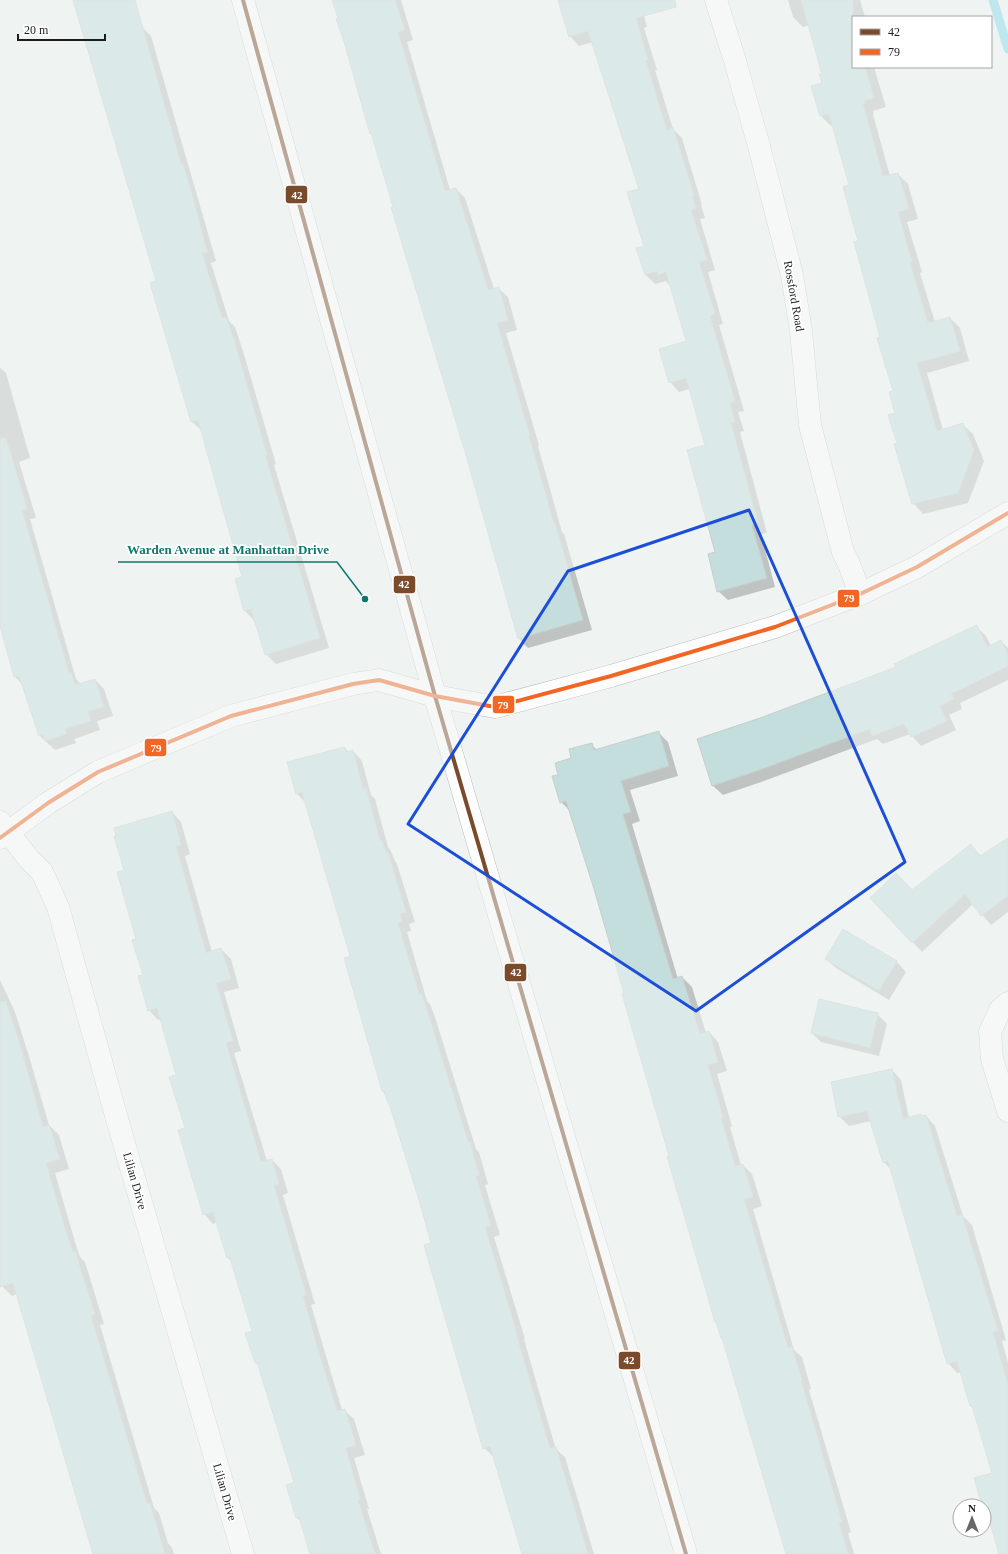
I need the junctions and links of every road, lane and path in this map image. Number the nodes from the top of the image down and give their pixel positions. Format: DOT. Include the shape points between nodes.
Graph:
graph roads {
  1 [pos="243,0"];
  2 [pos="716,0"];
  3 [pos="1008,513"];
  4 [pos="860,594"];
  5 [pos="435,696"];
  6 [pos="3,831"];
  7 [pos="1008,1002"];
  8 [pos="1008,1111"];
  9 [pos="243,1554"];
  10 [pos="686,1554"];
  1 -- 5 [label="street"];
  2 -- 4 [label="street, Rossford Road" via="757,138 792,275 801,331 810,424 843,552"];
  3 -- 4 [label="street" via="917,567"];
  4 -- 5 [label="street" via="775,627 611,676 495,707"];
  5 -- 6 [label="street" via="379,680 353,684 230,716 98,772"];
  5 -- 10 [label="street"];
  6 -- 9 [label="street, Lilian Drive" via="42,872 58,907"];
  7 -- 8 [label="street" via="1000,1010 990,1032 992,1059"];
}
